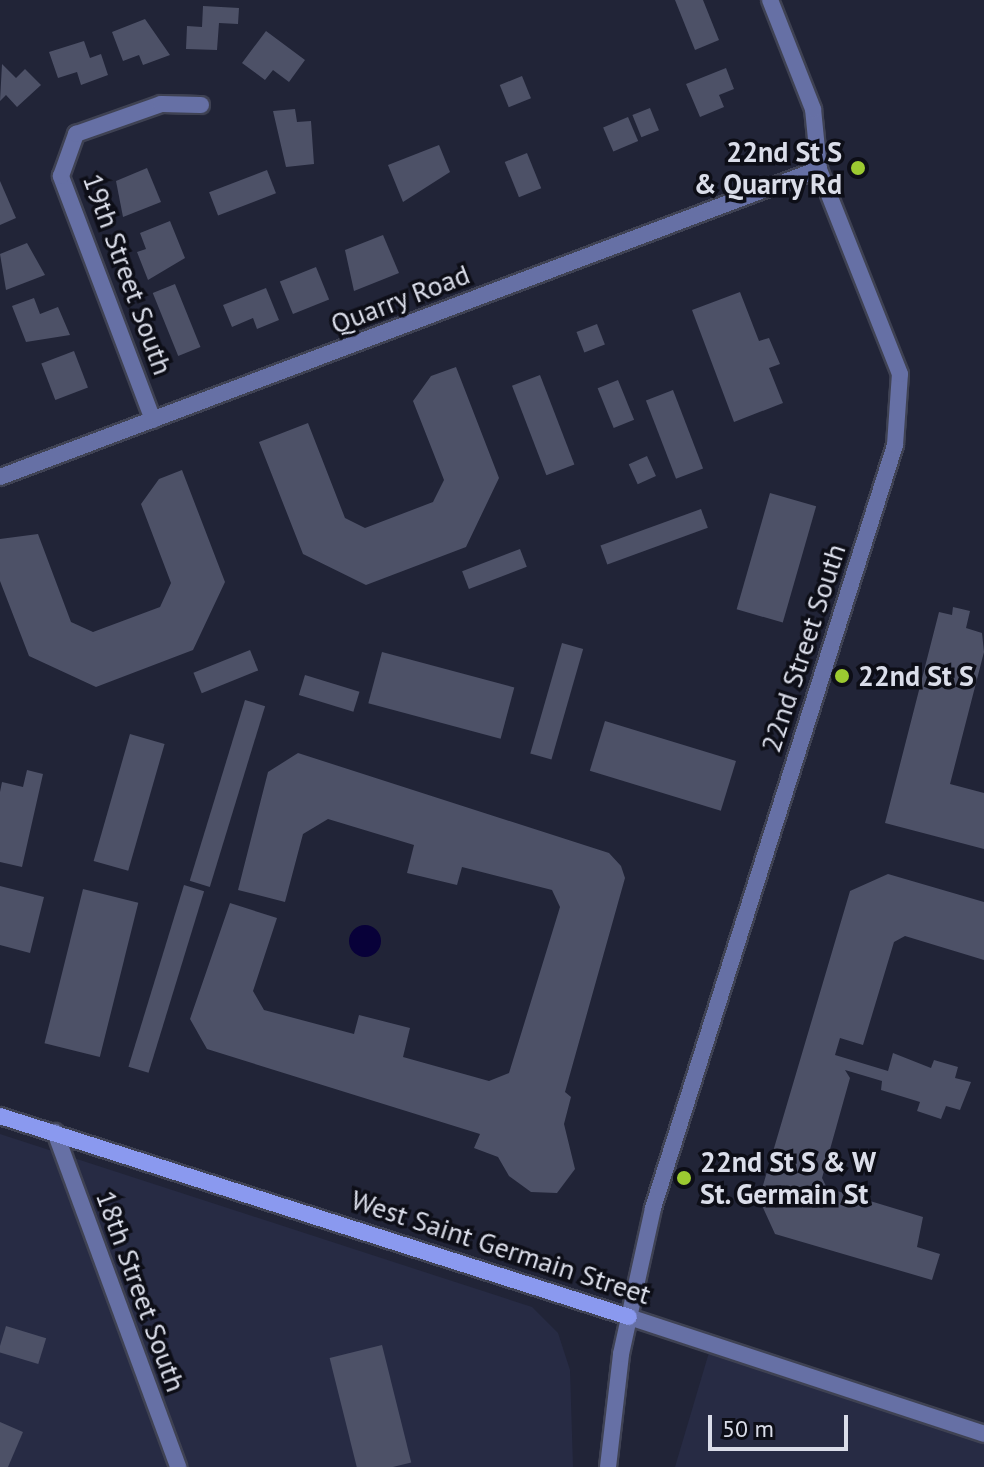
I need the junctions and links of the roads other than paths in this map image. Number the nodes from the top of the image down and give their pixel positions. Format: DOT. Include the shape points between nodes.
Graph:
graph roads {
  1 [pos="770,0"];
  2 [pos="201,105"];
  3 [pos="819,169"];
  4 [pos="153,420"];
  5 [pos="0,477"];
  6 [pos="0,1116"];
  7 [pos="55,1132"];
  8 [pos="629,1317"];
  9 [pos="984,1434"];
  10 [pos="178,1467"];
  11 [pos="608,1467"];
  1 -- 3 [label="street, 22nd Street South" via="813,109"];
  2 -- 4 [label="street, 19th Street South" via="161,104 76,134 61,176"];
  3 -- 4 [label="street, Quarry Road"];
  3 -- 8 [label="street, 22nd Street South" via="900,374 895,445 678,1123"];
  4 -- 5 [label="street, Quarry Road"];
  6 -- 7 [label="main road, West Saint Germain Street"];
  7 -- 8 [label="main road, West Saint Germain Street"];
  7 -- 10 [label="street, 18th Street South"];
  8 -- 9 [label="street, West Saint Germain Street"];
  8 -- 11 [label="street, 22nd Street South"];
}
